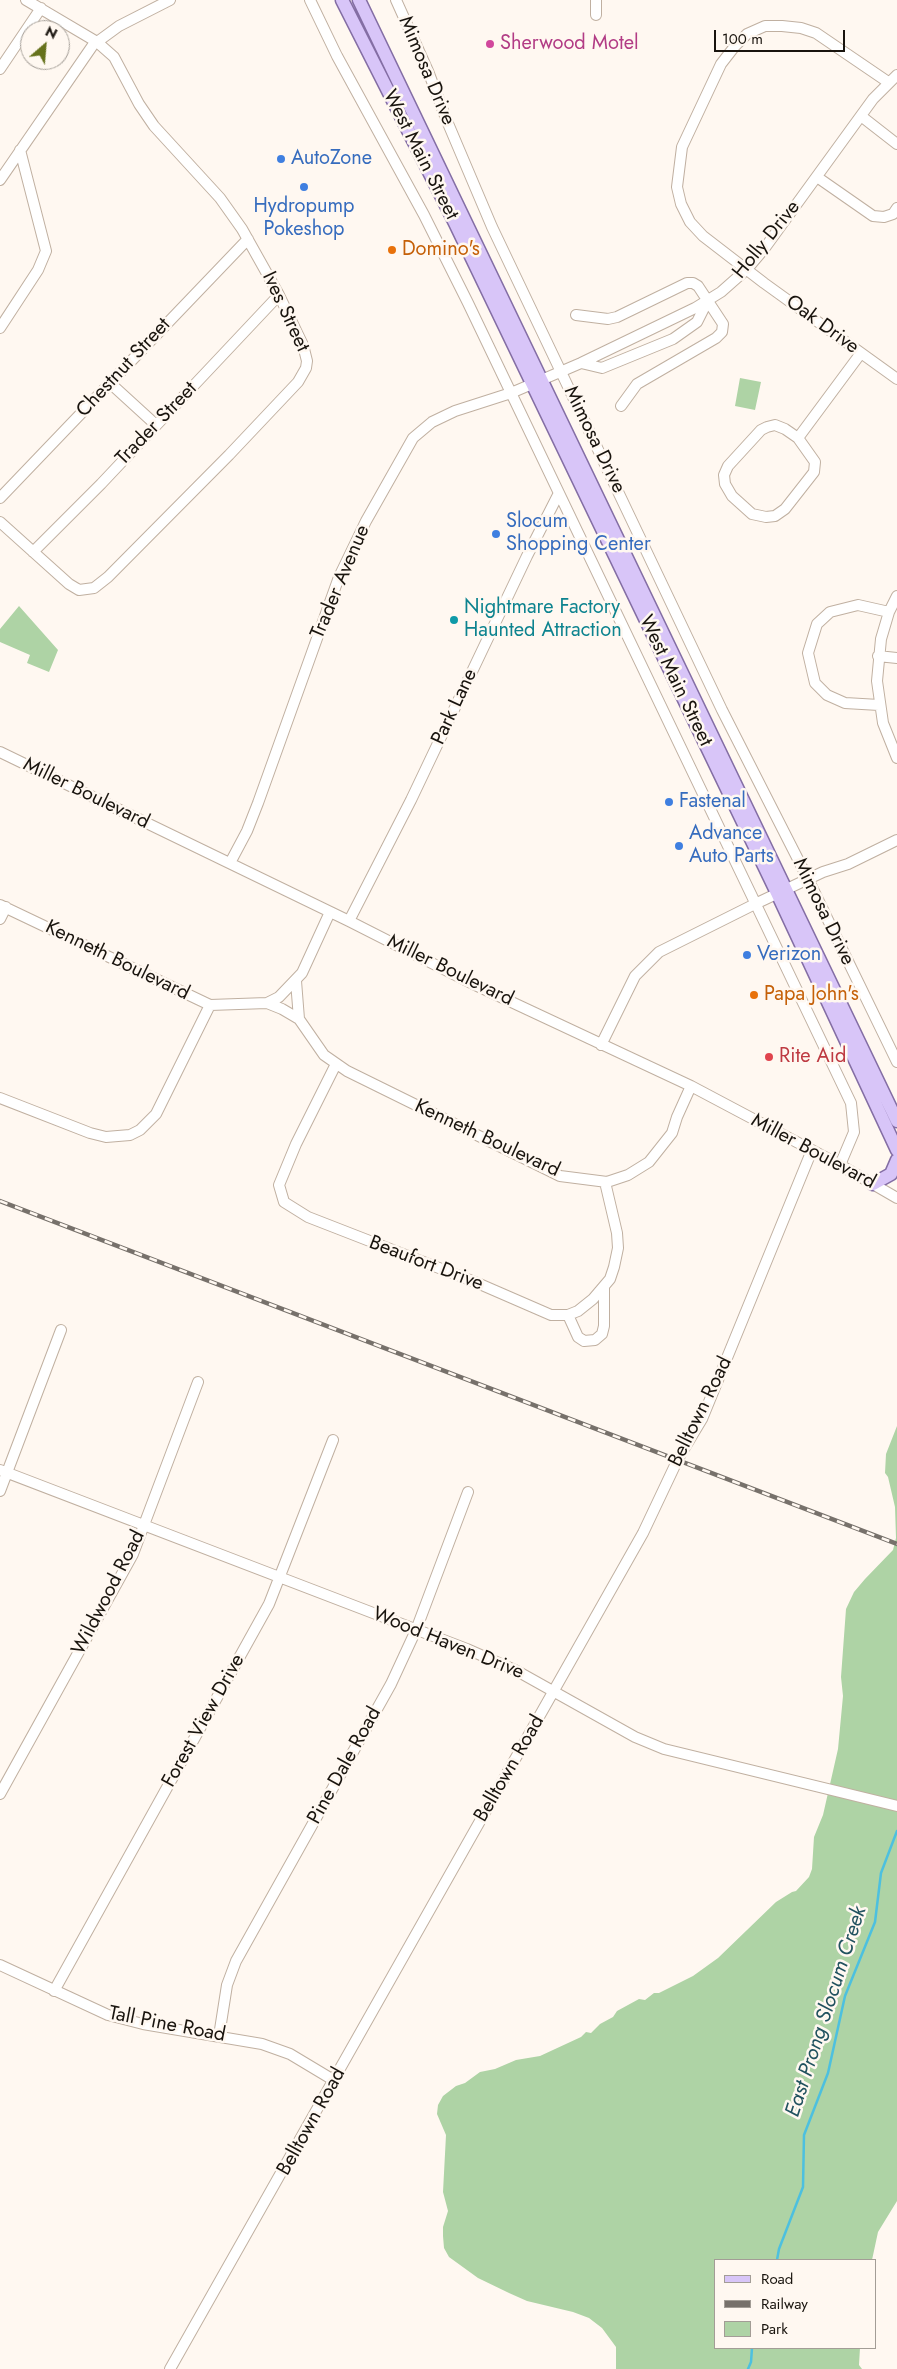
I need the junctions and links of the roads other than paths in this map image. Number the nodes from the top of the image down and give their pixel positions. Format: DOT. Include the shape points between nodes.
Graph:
graph roads {
  1 [pos="26,0"];
  2 [pos="170,0"];
  3 [pos="310,0"];
  4 [pos="342,0"];
  5 [pos="359,0"];
  6 [pos="396,0"];
  7 [pos="596,0"];
  8 [pos="40,8"];
  9 [pos="596,15"];
  10 [pos="96,42"];
  11 [pos="0,69"];
  12 [pos="897,75"];
  13 [pos="888,82"];
  14 [pos="861,116"];
  15 [pos="897,144"];
  16 [pos="20,150"];
  17 [pos="817,177"];
  18 [pos="0,180"];
  19 [pos="897,208"];
  20 [pos="248,239"];
  21 [pos="747,269"];
  22 [pos="279,295"];
  23 [pos="708,300"];
  24 [pos="576,315"];
  25 [pos="0,328"];
  26 [pos="861,354"];
  27 [pos="581,364"];
  28 [pos="562,372"];
  29 [pos="897,379"];
  30 [pos="537,382"];
  31 [pos="110,383"];
  32 [pos="511,393"];
  33 [pos="621,406"];
  34 [pos="156,425"];
  35 [pos="798,438"];
  36 [pos="560,493"];
  37 [pos="0,498"];
  38 [pos="0,522"];
  39 [pos="33,552"];
  40 [pos="897,596"];
  41 [pos="889,612"];
  42 [pos="878,656"];
  43 [pos="897,658"];
  44 [pos="879,705"];
  45 [pos="0,752"];
  46 [pos="897,758"];
  47 [pos="897,840"];
  48 [pos="230,863"];
  49 [pos="808,879"];
  50 [pos="782,891"];
  51 [pos="754,904"];
  52 [pos="3,906"];
  53 [pos="330,912"];
  54 [pos="0,919"];
  55 [pos="349,921"];
  56 [pos="296,981"];
  57 [pos="266,1003"];
  58 [pos="210,1005"];
  59 [pos="299,1019"];
  60 [pos="601,1044"];
  61 [pos="897,1062"];
  62 [pos="336,1064"];
  63 [pos="691,1086"];
  64 [pos="0,1098"];
  65 [pos="897,1121"];
  66 [pos="812,1150"];
  67 [pos="897,1150"];
  68 [pos="897,1160"];
  69 [pos="840,1165"];
  70 [pos="605,1182"];
  71 [pos="873,1184"];
  72 [pos="897,1198"];
  73 [pos="604,1286"];
  74 [pos="568,1315"];
  75 [pos="61,1330"];
  76 [pos="198,1382"];
  77 [pos="332,1440"];
  78 [pos="4,1471"];
  79 [pos="0,1491"];
  80 [pos="468,1492"];
  81 [pos="144,1525"];
  82 [pos="279,1577"];
  83 [pos="416,1630"];
  84 [pos="554,1691"];
  85 [pos="0,1794"];
  86 [pos="897,1806"];
  87 [pos="0,1965"];
  88 [pos="54,1990"];
  89 [pos="219,2036"];
  90 [pos="335,2081"];
  91 [pos="170,2369"];
  1 -- 8 [label="street, Ives Street"];
  2 -- 10 [label="street" via="119,26"];
  3 -- 32 [label="street" via="424,216"];
  4 -- 30 [label="main road, West Main Street"];
  5 -- 30 [label="main road, West Main Street"];
  6 -- 28 [label="street, Mimosa Drive" via="492,227"];
  7 -- 9 [label="street"];
  8 -- 10 [label="street, Ives Street"];
  8 -- 11 [label="street"];
  10 -- 16 [label="street"];
  10 -- 20 [label="street, Ives Street" via="114,58 154,126 220,198"];
  12 -- 13 [label="street, Holly Drive"];
  13 -- 14 [label="street, Holly Drive"];
  13 -- 21 [label="street, Oak Drive" via="816,33 801,28 764,26 747,34 721,64 682,147 677,187 690,222 703,236"];
  14 -- 15 [label="street"];
  14 -- 17 [label="street, Holly Drive"];
  16 -- 18 [label="street"];
  16 -- 25 [label="street" via="46,251 38,270"];
  17 -- 19 [label="street" via="873,216 884,217 893,214"];
  17 -- 21 [label="street, Holly Drive"];
  20 -- 22 [label="street, Ives Street"];
  20 -- 31 [label="street, Chestnut Street"];
  21 -- 23 [label="street, Holly Drive"];
  21 -- 26 [label="street, Oak Drive"];
  22 -- 34 [label="street, Trader Street"];
  22 -- 39 [label="street, Ives Street" via="303,345 306,368 298,382 229,455 94,588 84,591 74,588"];
  23 -- 24 [label="street" via="698,286 687,283 617,317"];
  23 -- 27 [label="street, Holly Drive"];
  23 -- 27 [label="street" via="697,322 673,339 602,368"];
  23 -- 33 [label="street" via="723,324 722,332 637,384"];
  26 -- 29 [label="street, Oak Drive"];
  26 -- 35 [label="street"];
  27 -- 28 [label="street, Holly Drive"];
  28 -- 30 [label="street, Holly Drive"];
  28 -- 49 [label="street, Mimosa Drive" via="722,710"];
  30 -- 32 [label="street, Trader Avenue"];
  30 -- 50 [label="main road, West Main Street"];
  31 -- 34 [label="street"];
  31 -- 37 [label="street, Chestnut Street"];
  32 -- 36 [label="street"];
  32 -- 48 [label="street, Trader Avenue" via="432,422 405,449 339,577 258,803"];
  34 -- 39 [label="street, Trader Street"];
  35 -- 35 [label="street" via="774,425 767,427 728,466 725,484 732,496 752,514 775,516 785,509 814,472 815,462"];
  36 -- 51 [label="street"];
  36 -- 55 [label="street, Park Lane" via="530,548 411,800"];
  38 -- 39 [label="street, Ives Street"];
  40 -- 41 [label="street"];
  41 -- 42 [label="street"];
  41 -- 44 [label="street" via="858,605 830,612 817,624 808,653 815,684 827,695 845,702"];
  42 -- 43 [label="street"];
  42 -- 44 [label="street"];
  44 -- 46 [label="street"];
  45 -- 48 [label="street, Miller Boulevard"];
  47 -- 49 [label="street"];
  48 -- 53 [label="street, Miller Boulevard"];
  49 -- 50 [label="street"];
  49 -- 61 [label="street, Mimosa Drive"];
  50 -- 51 [label="street"];
  50 -- 65 [label="main road, West Main Street"];
  50 -- 67 [label="main road, West Main Street"];
  51 -- 60 [label="street" via="674,943 651,959 635,976"];
  51 -- 69 [label="street" via="852,1103 854,1132"];
  52 -- 54 [label="street"];
  52 -- 58 [label="street, Kenneth Boulevard"];
  53 -- 55 [label="street, Miller Boulevard"];
  53 -- 56 [label="street" via="308,963"];
  55 -- 60 [label="street, Miller Boulevard"];
  56 -- 57 [label="street" via="279,997"];
  56 -- 59 [label="street"];
  57 -- 58 [label="street, Kenneth Boulevard"];
  57 -- 59 [label="street, Kenneth Boulevard"];
  58 -- 64 [label="street" via="156,1114 130,1135 106,1137 90,1133"];
  59 -- 62 [label="street, Kenneth Boulevard" via="324,1055"];
  60 -- 63 [label="street, Miller Boulevard"];
  62 -- 70 [label="street, Kenneth Boulevard" via="542,1169 560,1176"];
  62 -- 74 [label="street, Beaufort Drive" via="281,1176 279,1185 284,1202 308,1217 551,1315"];
  63 -- 66 [label="street, Miller Boulevard"];
  63 -- 70 [label="street, Kenneth Boulevard" via="672,1133 658,1154 628,1175"];
  66 -- 69 [label="street, Miller Boulevard"];
  66 -- 84 [label="street, Belltown Road" via="702,1419"];
  68 -- 71 [label="main road" via="890,1174"];
  69 -- 71 [label="street, Miller Boulevard"];
  70 -- 73 [label="street" via="616,1220 618,1248 614,1268"];
  71 -- 72 [label="street, Miller Boulevard"];
  73 -- 74 [label="street" via="587,1304"];
  73 -- 74 [label="street" via="604,1326 602,1334 595,1340 578,1337"];
  75 -- 78 [label="street"];
  76 -- 81 [label="street, Wildwood Road"];
  77 -- 82 [label="street, Forest View Drive"];
  78 -- 79 [label="street"];
  78 -- 81 [label="street, Wood Haven Drive"];
  80 -- 83 [label="street, Pine Dale Road"];
  81 -- 82 [label="street, Wood Haven Drive"];
  81 -- 85 [label="street, Wildwood Road" via="123,1574"];
  82 -- 83 [label="street, Wood Haven Drive"];
  82 -- 88 [label="street, Forest View Drive" via="249,1642"];
  83 -- 84 [label="street, Wood Haven Drive" via="482,1655"];
  83 -- 89 [label="street, Pine Dale Road" via="387,1692 241,1949 227,1985"];
  84 -- 86 [label="street, Wood Haven Drive" via="635,1737 679,1754"];
  84 -- 90 [label="street, Belltown Road"];
  87 -- 88 [label="street, Tall Pine Road"];
  88 -- 89 [label="street, Tall Pine Road" via="118,2019"];
  89 -- 90 [label="street, Tall Pine Road" via="277,2048"];
  90 -- 91 [label="street, Belltown Road"];
}
